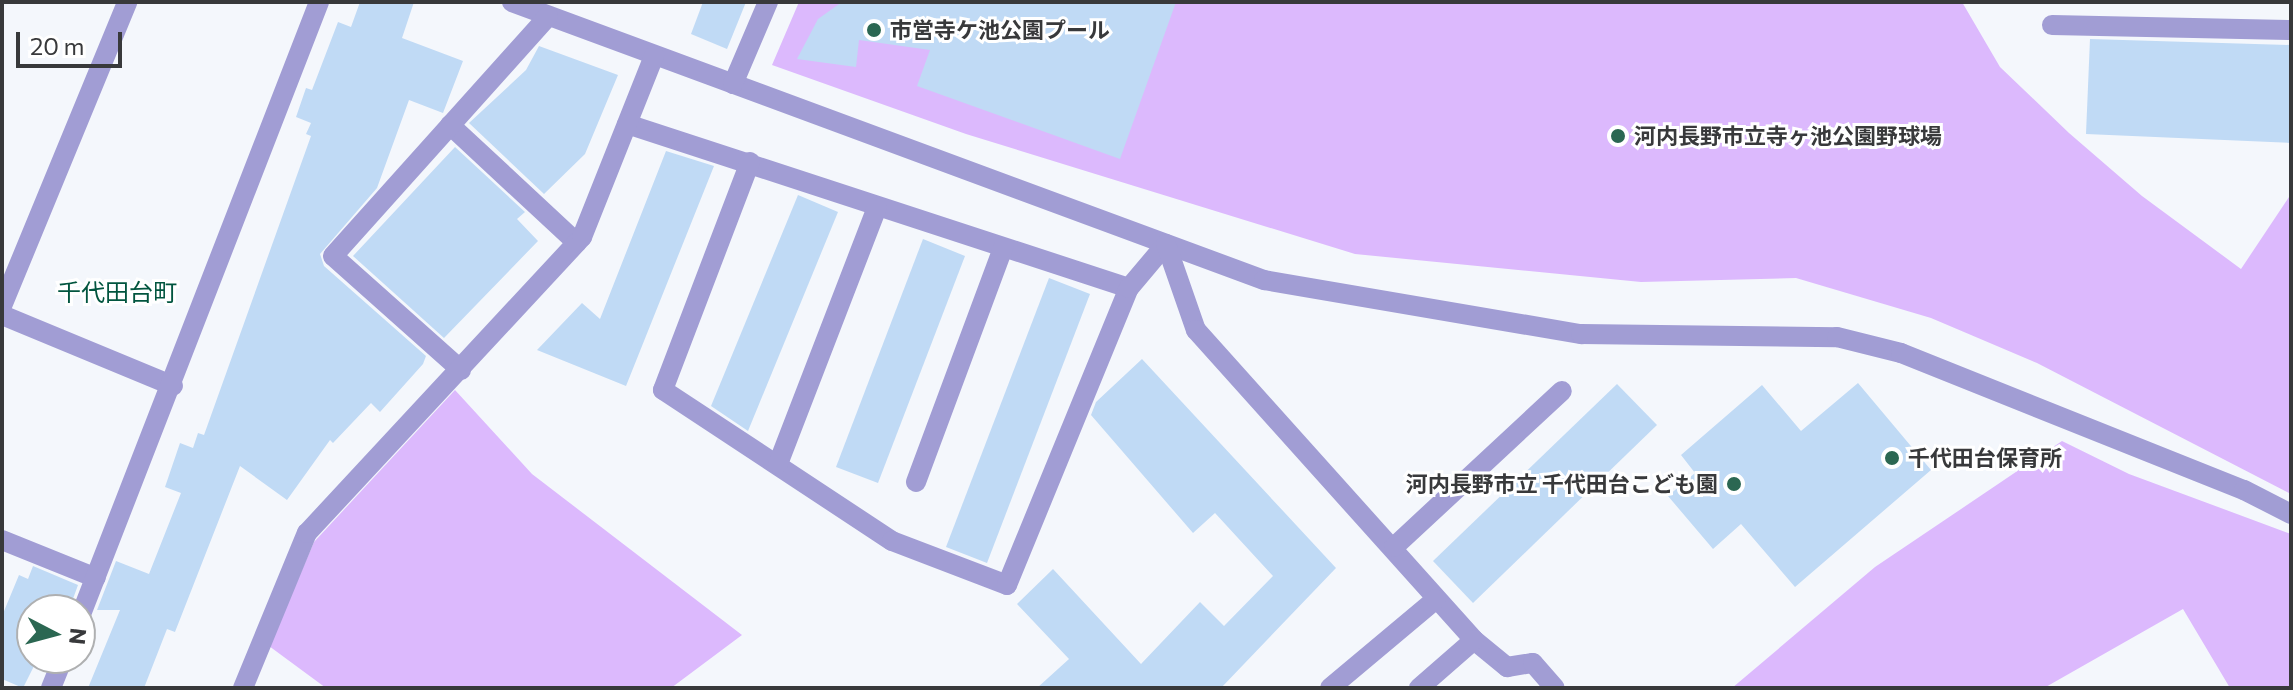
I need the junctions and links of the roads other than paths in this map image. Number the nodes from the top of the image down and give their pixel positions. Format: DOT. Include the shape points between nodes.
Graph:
graph roads {
  1 [pos="127,2"];
  2 [pos="319,2"];
  3 [pos="512,2"];
  4 [pos="768,2"];
  5 [pos="548,16"];
  6 [pos="2052,25"];
  7 [pos="2291,30"];
  8 [pos="654,56"];
  9 [pos="733,84"];
  10 [pos="627,124"];
  11 [pos="450,125"];
  12 [pos="750,162"];
  13 [pos="877,207"];
  14 [pos="577,243"];
  15 [pos="1166,244"];
  16 [pos="1003,248"];
  17 [pos="1129,288"];
  18 [pos="2,306"];
  19 [pos="2,315"];
  20 [pos="461,370"];
  21 [pos="173,386"];
  22 [pos="1562,391"];
  23 [pos="778,464"];
  24 [pos="916,482"];
  25 [pos="2291,514"];
  26 [pos="2,540"];
  27 [pos="1394,547"];
  28 [pos="96,578"];
  29 [pos="89,594"];
  30 [pos="1436,599"];
  31 [pos="1474,640"];
  32 [pos="250,685"];
  33 [pos="1330,688"];
  34 [pos="1419,688"];
  35 [pos="1555,688"];
  1 -- 18 [label="street"];
  2 -- 21 [label="street"];
  3 -- 5 [label="street"];
  4 -- 9 [label="street"];
  5 -- 8 [label="street"];
  5 -- 11 [label="street"];
  6 -- 7 [label="street"];
  8 -- 9 [label="street"];
  8 -- 10 [label="street"];
  9 -- 15 [label="street"];
  10 -- 12 [label="street"];
  10 -- 14 [label="street"];
  11 -- 14 [label="street"];
  11 -- 20 [label="street" via="333,256"];
  12 -- 13 [label="street"];
  12 -- 23 [label="street" via="663,390"];
  13 -- 16 [label="street"];
  13 -- 23 [label="street"];
  14 -- 20 [label="street"];
  15 -- 17 [label="street"];
  15 -- 25 [label="street" via="1264,280 1482,321 1581,334 1837,337 1901,353 2244,490"];
  15 -- 27 [label="street" via="1196,330"];
  16 -- 17 [label="street"];
  16 -- 24 [label="street"];
  17 -- 23 [label="street" via="1007,585 892,541"];
  19 -- 21 [label="street"];
  20 -- 32 [label="street" via="307,533"];
  21 -- 28 [label="street"];
  22 -- 27 [label="street"];
  26 -- 28 [label="street"];
  27 -- 30 [label="street"];
  28 -- 29 [label="street"];
  30 -- 31 [label="street"];
  30 -- 33 [label="street"];
  31 -- 34 [label="street"];
  31 -- 35 [label="street" via="1507,667 1533,663"];
}
